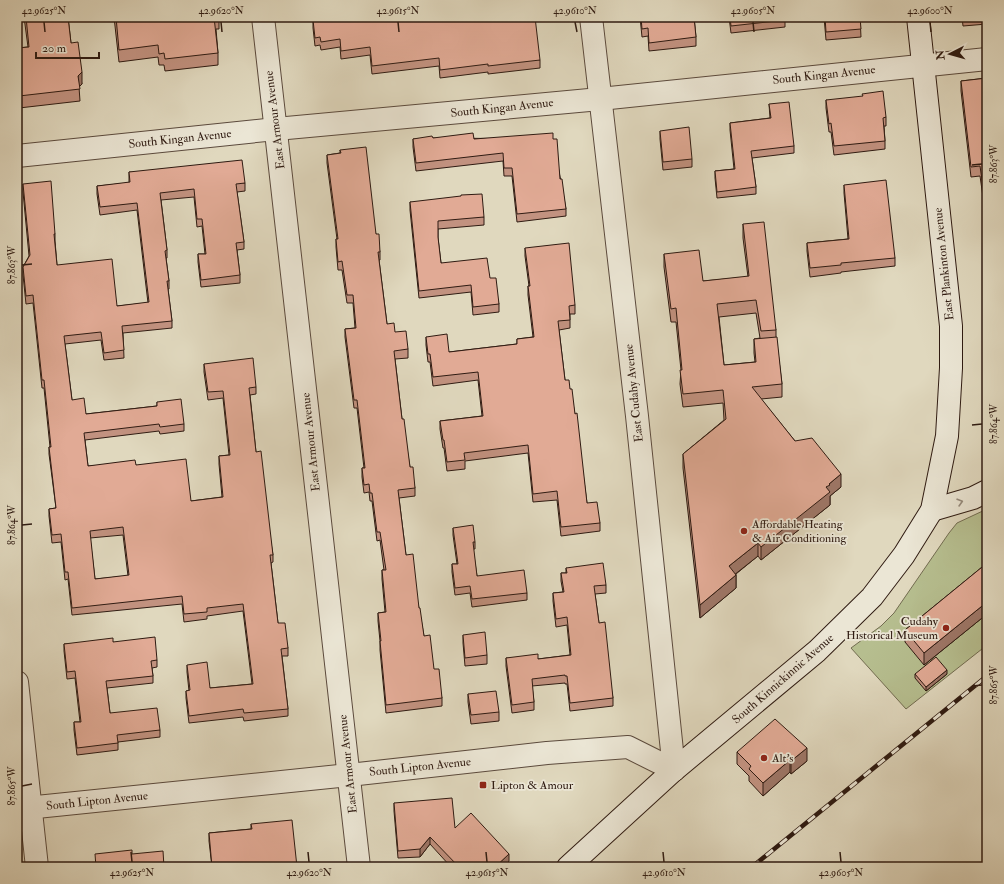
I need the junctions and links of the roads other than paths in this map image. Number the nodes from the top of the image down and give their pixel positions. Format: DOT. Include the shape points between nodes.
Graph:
graph roads {
  1 [pos="263,17"];
  2 [pos="592,17"];
  3 [pos="918,17"];
  4 [pos="987,59"];
  5 [pos="923,65"];
  6 [pos="600,98"];
  7 [pos="276,129"];
  8 [pos="17,156"];
  9 [pos="987,491"];
  10 [pos="932,510"];
  11 [pos="17,682"];
  12 [pos="674,770"];
  13 [pos="349,775"];
  14 [pos="24,809"];
  15 [pos="37,867"];
  16 [pos="359,867"];
  17 [pos="568,867"];
  1 -- 7 [label="street, East Armour Avenue"];
  2 -- 6 [label="street, East Cudahy Avenue"];
  3 -- 5 [label="street, East Plankinton Avenue"];
  4 -- 5 [label="street, South Kingan Avenue"];
  5 -- 6 [label="street, South Kingan Avenue"];
  5 -- 10 [label="street, East Plankinton Avenue" via="951,326 947,436"];
  6 -- 7 [label="street, South Kingan Avenue"];
  6 -- 12 [label="street, East Cudahy Avenue"];
  7 -- 8 [label="street, South Kingan Avenue"];
  7 -- 13 [label="street, East Armour Avenue"];
  10 -- 9 [label="street, one-way" via="973,498"];
  10 -- 12 [label="street, South Kinnickinnic Avenue" via="904,555 872,597 817,651"];
  11 -- 14 [label="street"];
  12 -- 13 [label="street, South Lipton Avenue" via="628,747 547,753"];
  12 -- 17 [label="street, South Kinnickinnic Avenue"];
  13 -- 14 [label="street, South Lipton Avenue"];
  13 -- 16 [label="street, East Armour Avenue"];
  14 -- 15 [label="street"];
}
